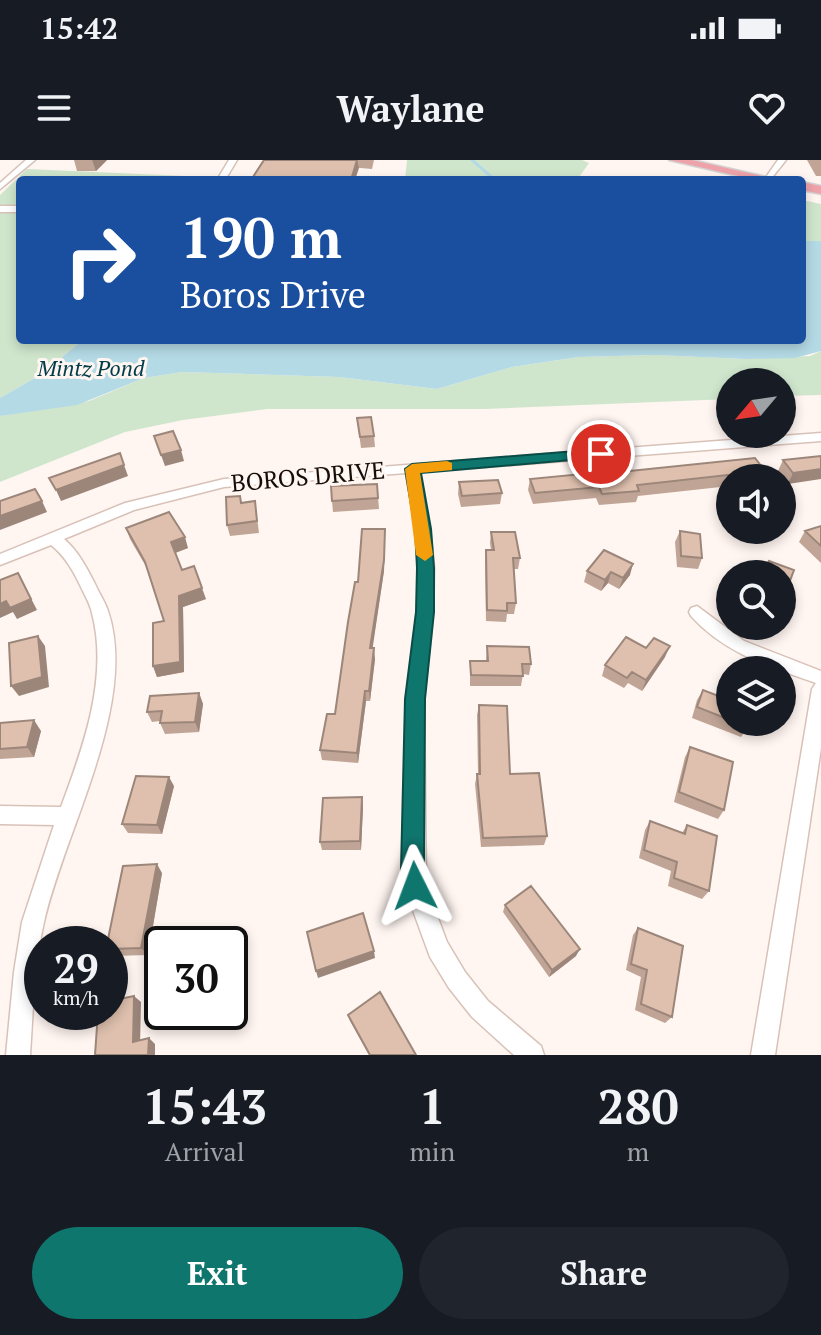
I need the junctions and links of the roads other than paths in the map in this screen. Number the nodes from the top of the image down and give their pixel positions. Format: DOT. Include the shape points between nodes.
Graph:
graph roads {
  1 [pos="31,160"];
  2 [pos="675,160"];
  3 [pos="755,176"];
  4 [pos="0,187"];
  5 [pos="821,437"];
  6 [pos="412,469"];
  7 [pos="50,538"];
  8 [pos="0,560"];
  9 [pos="697,612"];
  10 [pos="821,678"];
  11 [pos="821,689"];
  12 [pos="0,815"];
  13 [pos="66,816"];
  14 [pos="18,1055"];
  15 [pos="532,1055"];
  16 [pos="763,1055"];
  1 -- 4 [label="street"];
  2 -- 3 [label="main road"];
  5 -- 6 [label="street, BOROS DRIVE"];
  6 -- 7 [label="street, BOROS DRIVE" via="204,487 130,506"];
  6 -- 15 [label="street" via="426,568 415,699 415,886 438,949 457,980 480,1009"];
  7 -- 8 [label="street, BOROS DRIVE"];
  7 -- 13 [label="street" via="61,542 87,581 103,628 105,656 95,732"];
  9 -- 10 [label="street" via="734,645"];
  11 -- 16 [label="street"];
  12 -- 13 [label="street"];
  13 -- 14 [label="street" via="33,922"];
}
